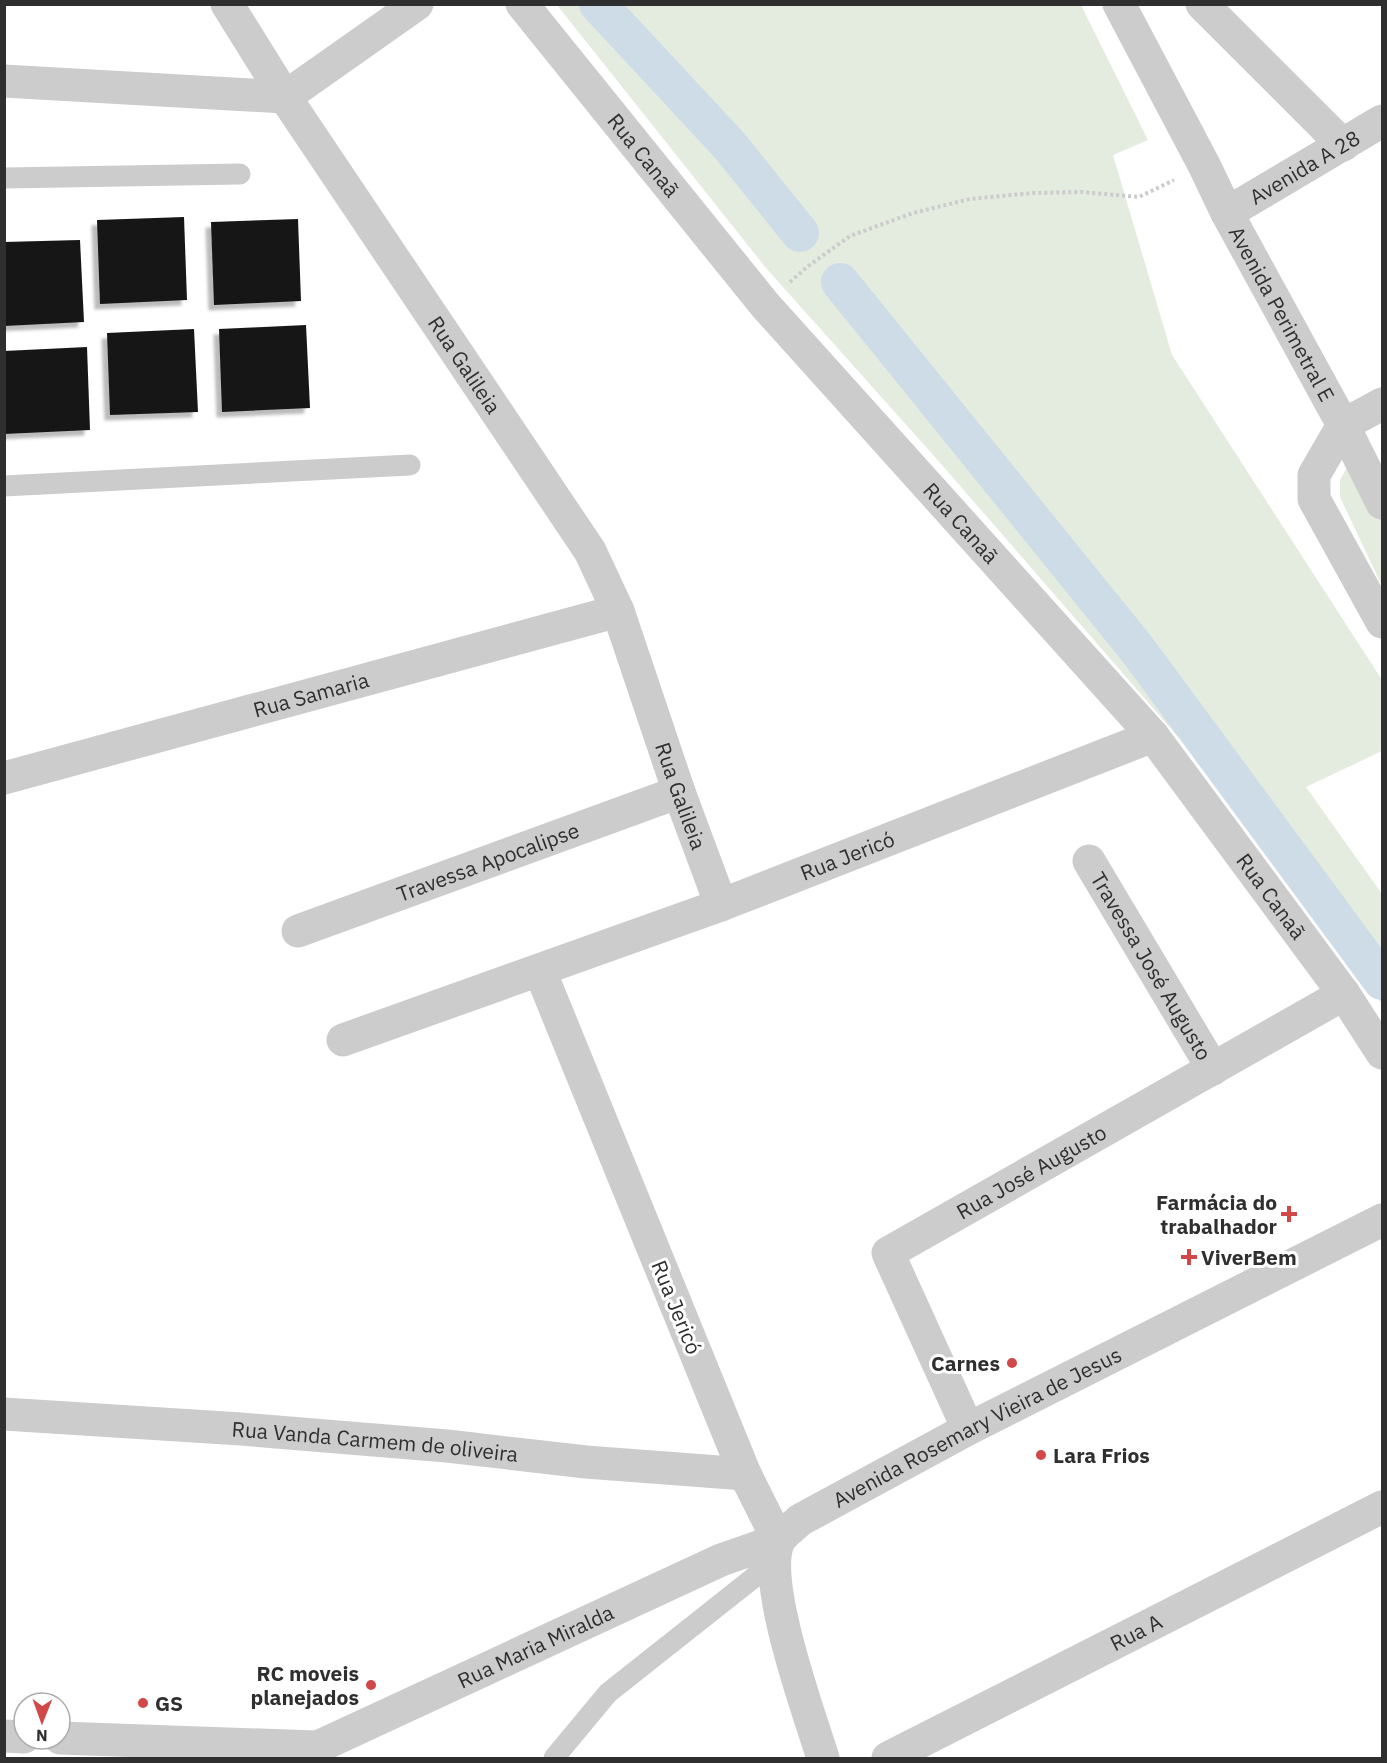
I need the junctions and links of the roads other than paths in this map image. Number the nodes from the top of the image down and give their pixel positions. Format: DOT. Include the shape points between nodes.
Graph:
graph roads {
  1 [pos="227,4"];
  2 [pos="417,4"];
  3 [pos="522,4"];
  4 [pos="1119,4"];
  5 [pos="1202,4"];
  6 [pos="4,81"];
  7 [pos="285,97"];
  8 [pos="1383,121"];
  9 [pos="1343,145"];
  10 [pos="240,174"];
  11 [pos="4,178"];
  12 [pos="1227,213"];
  13 [pos="1383,404"];
  14 [pos="1343,425"];
  15 [pos="410,465"];
  16 [pos="4,486"];
  17 [pos="1380,491"];
  18 [pos="618,611"];
  19 [pos="1383,622"];
  20 [pos="1154,736"];
  21 [pos="4,778"];
  22 [pos="679,792"];
  23 [pos="1089,861"];
  24 [pos="721,905"];
  25 [pos="298,932"];
  26 [pos="540,970"];
  27 [pos="1344,994"];
  28 [pos="343,1040"];
  29 [pos="1383,1053"];
  30 [pos="1213,1069"];
  31 [pos="1383,1220"];
  32 [pos="4,1414"];
  33 [pos="968,1429"];
  34 [pos="745,1474"];
  35 [pos="1383,1507"];
  36 [pos="776,1550"];
  37 [pos="72,1739"];
  38 [pos="305,1753"];
  39 [pos="554,1758"];
  40 [pos="823,1758"];
  41 [pos="888,1758"];
  1 -- 7 [label="street, Rua Galileia"];
  2 -- 7 [label="street"];
  3 -- 20 [label="street, Rua Canaã" via="765,305"];
  4 -- 12 [label="street, Avenida Perimetral E"];
  5 -- 9 [label="street"];
  6 -- 7 [label="street"];
  7 -- 18 [label="street, Rua Galileia" via="590,551"];
  8 -- 9 [label="street, Avenida A 28"];
  9 -- 12 [label="street, Avenida A 28"];
  10 -- 11 [label="lane"];
  12 -- 14 [label="street, Avenida Perimetral E"];
  13 -- 14 [label="street"];
  14 -- 17 [label="street"];
  14 -- 19 [label="street, Avenida Perimetral E" via="1314,475 1314,499"];
  15 -- 16 [label="lane"];
  18 -- 21 [label="street, Rua Samaria"];
  18 -- 22 [label="street, Rua Galileia"];
  20 -- 24 [label="street, Rua Jericó"];
  20 -- 27 [label="street, Rua Canaã"];
  22 -- 24 [label="street, Rua Galileia"];
  22 -- 25 [label="street, Travessa Apocalipse"];
  23 -- 30 [label="street, Travessa José Augusto"];
  24 -- 26 [label="street, Rua Jericó"];
  26 -- 28 [label="street, Rua Jericó"];
  26 -- 34 [label="street, Rua Jericó"];
  27 -- 29 [label="street, Rua Canaã"];
  27 -- 30 [label="street, Rua José Augusto"];
  30 -- 33 [label="street, Rua José Augusto" via="888,1253"];
  31 -- 33 [label="street, Avenida Rosemary Vieira de Jesus"];
  32 -- 34 [label="street, Rua Vanda Carmem de oliveira" via="241,1429"];
  33 -- 36 [label="street, Avenida Rosemary Vieira de Jesus" via="800,1521"];
  34 -- 36 [label="street, Rua Jericó"];
  35 -- 41 [label="street, Rua A"];
  36 -- 38 [label="street, Rua Maria Miralda" via="721,1560"];
  36 -- 39 [label="lane" via="753,1579 608,1693"];
  36 -- 40 [label="street" via="774,1581 794,1665"];
  37 -- 38 [label="street"];
}
